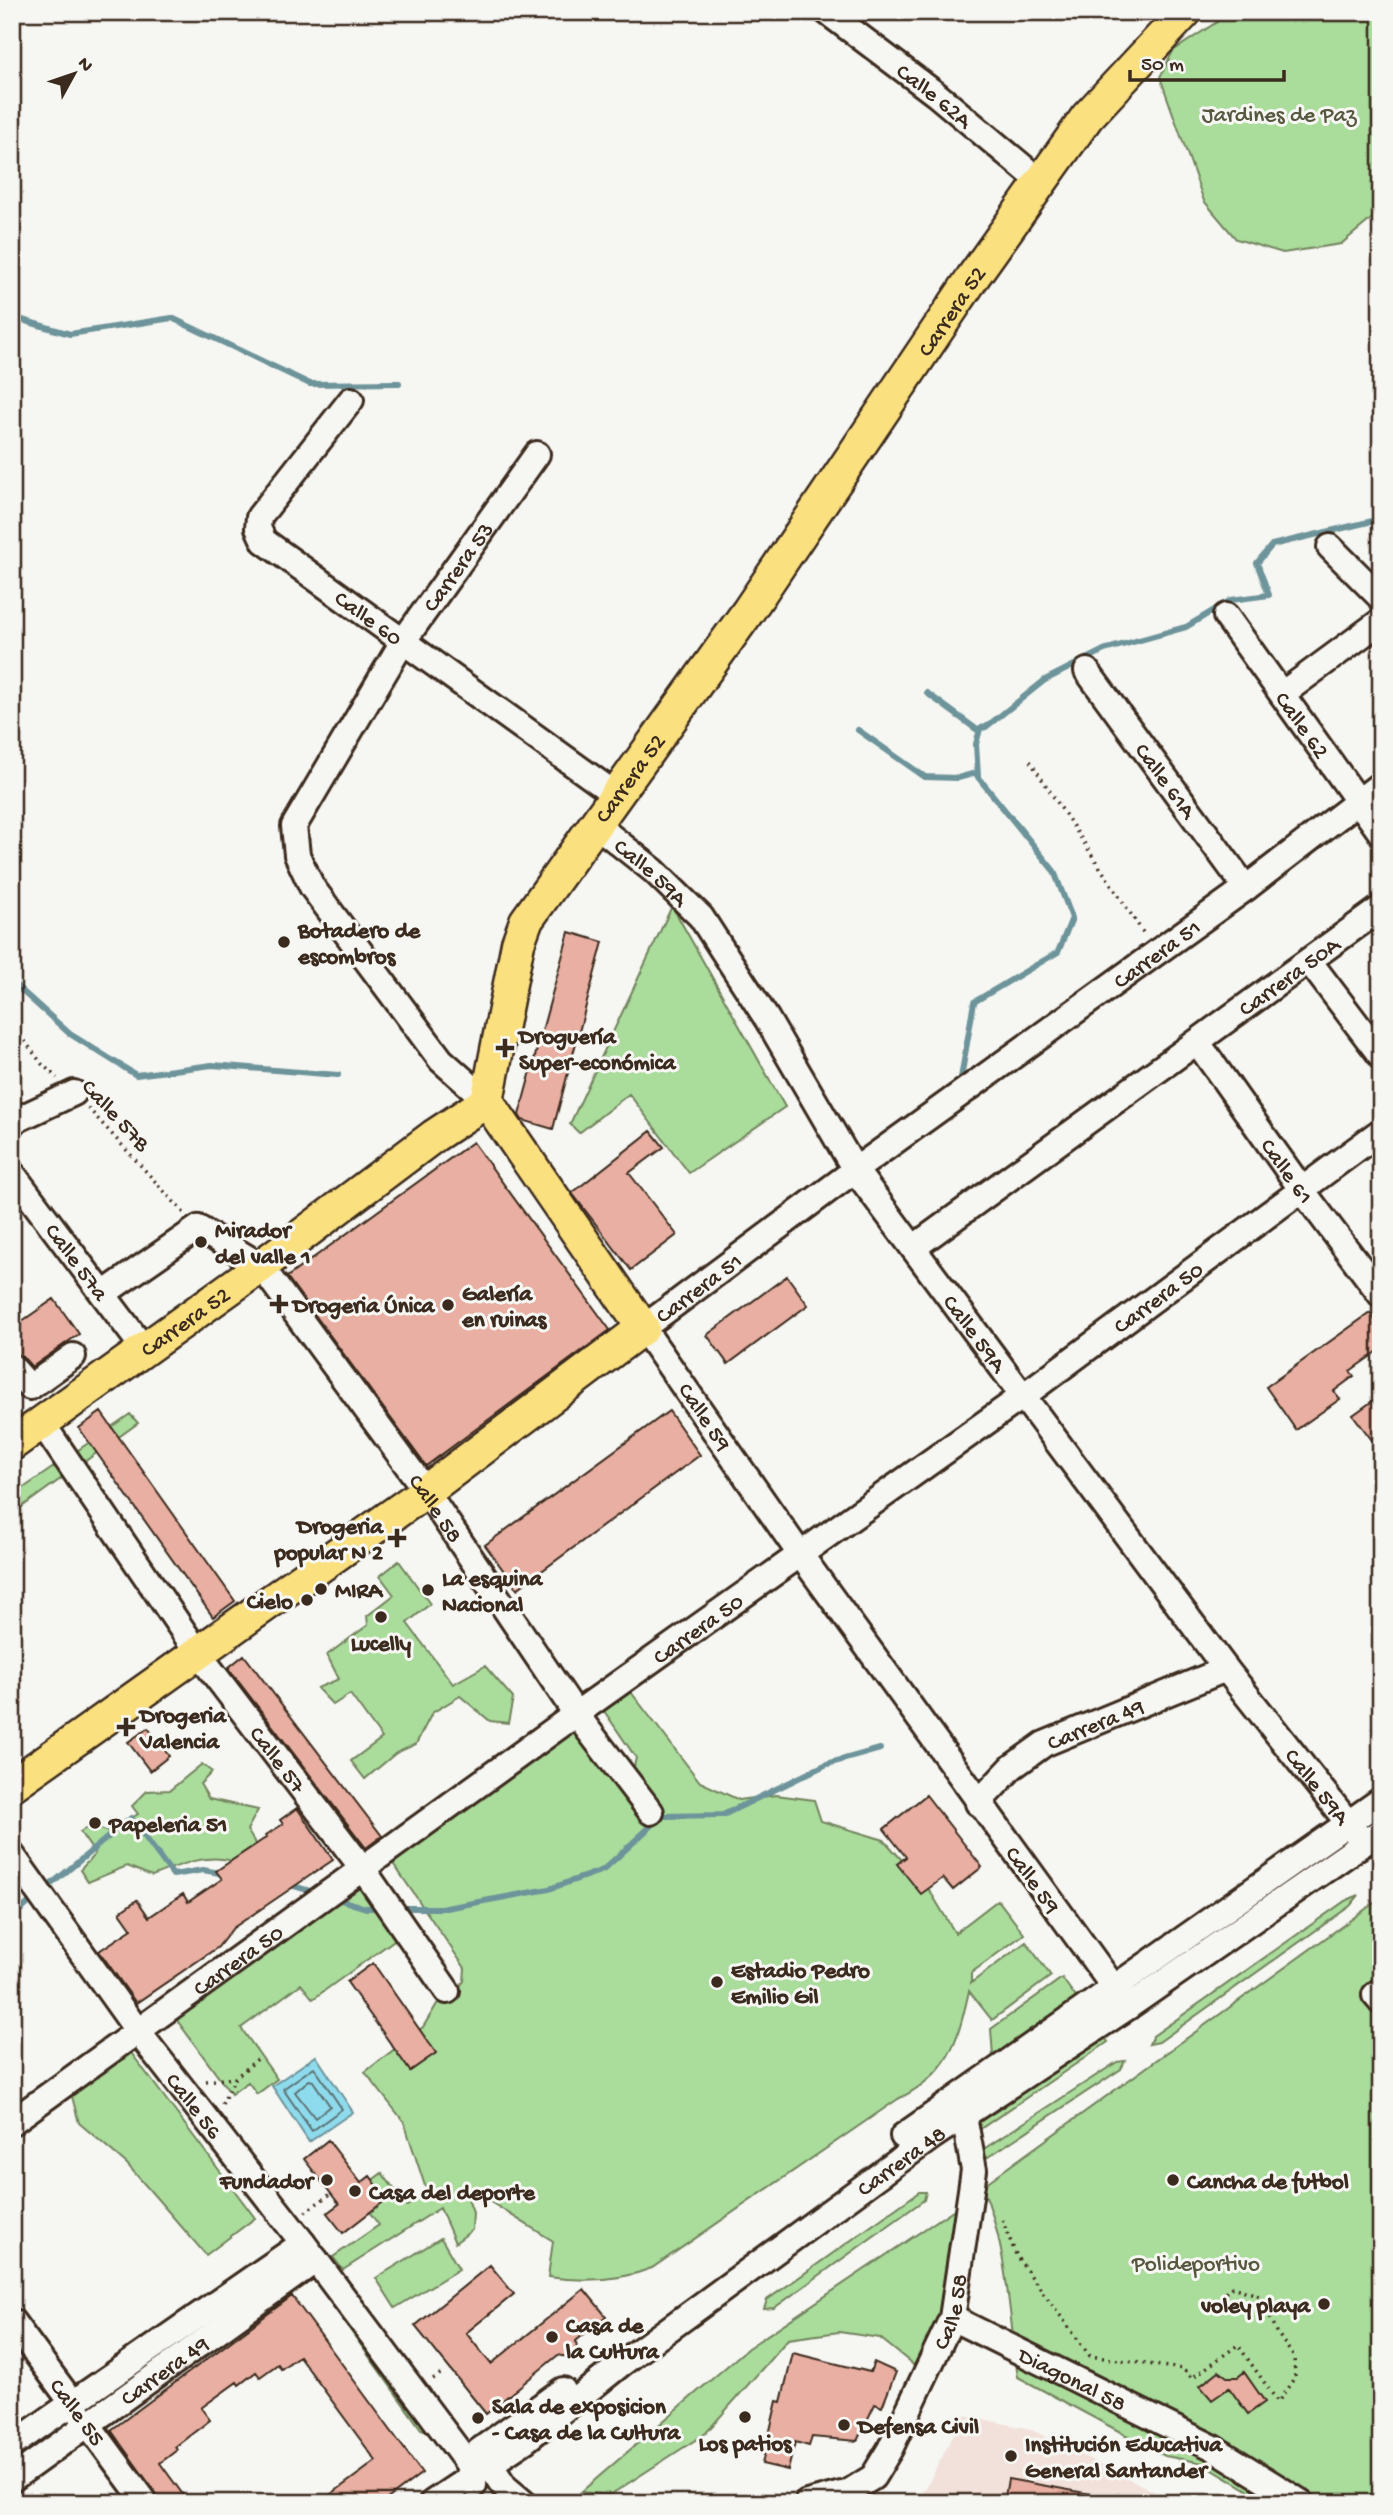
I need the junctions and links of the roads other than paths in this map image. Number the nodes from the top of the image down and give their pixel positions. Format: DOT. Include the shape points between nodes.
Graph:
graph roads {
  1 [pos="827,12"];
  2 [pos="1185,12"];
  3 [pos="1042,183"];
  4 [pos="351,400"];
  5 [pos="537,454"];
  6 [pos="1330,547"];
  7 [pos="1381,598"];
  8 [pos="1226,616"];
  9 [pos="1381,621"];
  10 [pos="402,642"];
  11 [pos="1087,671"];
  12 [pos="1282,694"];
  13 [pos="1381,784"];
  14 [pos="616,795"];
  15 [pos="1357,800"];
  16 [pos="595,824"];
  17 [pos="294,826"];
  18 [pos="1381,833"];
  19 [pos="1246,888"];
  20 [pos="1381,908"];
  21 [pos="1309,961"];
  22 [pos="1198,1043"];
  23 [pos="1381,1056"];
  24 [pos="74,1093"];
  25 [pos="487,1101"];
  26 [pos="12,1122"];
  27 [pos="1381,1131"];
  28 [pos="855,1170"];
  29 [pos="12,1173"];
  30 [pos="1301,1190"];
  31 [pos="913,1248"];
  32 [pos="261,1266"];
  33 [pos="103,1294"];
  34 [pos="1381,1295"];
  35 [pos="643,1328"];
  36 [pos="144,1349"];
  37 [pos="73,1356"];
  38 [pos="12,1367"];
  39 [pos="1023,1396"];
  40 [pos="43,1423"];
  41 [pos="12,1444"];
  42 [pos="426,1491"];
  43 [pos="800,1554"];
  44 [pos="198,1653"];
  45 [pos="1226,1669"];
  46 [pos="576,1714"];
  47 [pos="12,1785"];
  48 [pos="1381,1800"];
  49 [pos="978,1803"];
  50 [pos="651,1812"];
  51 [pos="1348,1823"];
  52 [pos="1372,1837"];
  53 [pos="12,1855"];
  54 [pos="363,1869"];
  55 [pos="447,1991"];
  56 [pos="1121,1998"];
  57 [pos="139,2033"];
  58 [pos="963,2105"];
  59 [pos="12,2123"];
  60 [pos="305,2255"];
  61 [pos="953,2318"];
  62 [pos="12,2321"];
  63 [pos="73,2402"];
  64 [pos="89,2423"];
  65 [pos="12,2445"];
  66 [pos="473,2476"];
  67 [pos="12,2479"];
  68 [pos="836,2498"];
  69 [pos="146,2503"];
  70 [pos="432,2503"];
  71 [pos="504,2503"];
  72 [pos="524,2503"];
  73 [pos="807,2503"];
  74 [pos="1302,2503"];
  1 -- 3 [label="street, Calle 62A" via="937,95"];
  2 -- 3 [label="main road, Carrera 52" via="1087,117"];
  3 -- 14 [label="main road, Carrera 52"];
  4 -- 10 [label="street, Calle 60" via="259,517 258,528 264,541"];
  5 -- 10 [label="street, Carrera 53"];
  6 -- 7 [label="street"];
  8 -- 12 [label="street, Calle 62"];
  9 -- 12 [label="street"];
  10 -- 14 [label="street, Calle 60"];
  10 -- 17 [label="street, Carrera 53"];
  11 -- 19 [label="street, Calle 61A"];
  12 -- 15 [label="street, Calle 62"];
  13 -- 15 [label="street, Carrera 51"];
  14 -- 16 [label="main road, Carrera 52"];
  15 -- 18 [label="street, Calle 62"];
  15 -- 19 [label="street, Carrera 51"];
  16 -- 25 [label="main road, Carrera 52" via="526,921"];
  16 -- 28 [label="street, Calle 59A" via="654,871 701,917"];
  17 -- 25 [label="street, Calle 59" via="297,855 312,887 441,1060"];
  19 -- 28 [label="street, Carrera 51"];
  20 -- 21 [label="street, Carrera 50A"];
  21 -- 22 [label="street, Carrera 50A"];
  21 -- 23 [label="street"];
  22 -- 30 [label="street, Calle 61"];
  22 -- 31 [label="street, Carrera 50A"];
  24 -- 26 [label="street"];
  25 -- 32 [label="main road, Carrera 52"];
  25 -- 35 [label="main road, Calle 59"];
  27 -- 30 [label="street, Carrera 50"];
  28 -- 31 [label="street, Calle 59A"];
  28 -- 35 [label="street, Carrera 51"];
  29 -- 33 [label="street, Calle 57a"];
  30 -- 34 [label="street, Calle 61"];
  30 -- 39 [label="street, Carrera 50"];
  31 -- 39 [label="street, Calle 59A"];
  32 -- 33 [label="street, Calle 58" via="198,1228"];
  32 -- 36 [label="main road, Carrera 52"];
  32 -- 42 [label="street, Calle 58"];
  33 -- 36 [label="street, Calle 57a"];
  35 -- 42 [label="main road, Carrera 51"];
  35 -- 43 [label="street, Calle 59"];
  36 -- 40 [label="main road, Carrera 52"];
  37 -- 38 [label="street" via="30,1387"];
  39 -- 43 [label="street, Carrera 50"];
  39 -- 45 [label="street, Calle 59A"];
  40 -- 41 [label="main road, Carrera 52"];
  40 -- 44 [label="street, Calle 57"];
  42 -- 44 [label="main road, Carrera 51"];
  42 -- 46 [label="street, Calle 58"];
  43 -- 46 [label="street, Carrera 50"];
  43 -- 49 [label="street, Calle 59"];
  44 -- 47 [label="main road, Carrera 51"];
  44 -- 54 [label="street, Calle 57"];
  45 -- 49 [label="street, Carrera 49" via="1044,1744 1012,1767"];
  45 -- 51 [label="street, Calle 59A"];
  46 -- 50 [label="street, Calle 58"];
  46 -- 54 [label="street, Carrera 50"];
  48 -- 51 [label="street, Carrera 48"];
  49 -- 56 [label="street, Calle 59"];
  51 -- 52 [label="street, Calle 59A"];
  51 -- 56 [label="street, Carrera 48"];
  52 -- 56 [label="street, Carrera 48"];
  53 -- 57 [label="street, Calle 56"];
  54 -- 55 [label="street, Calle 57"];
  54 -- 57 [label="street, Carrera 50"];
  56 -- 58 [label="street, Carrera 48"];
  57 -- 59 [label="street, Carrera 50"];
  57 -- 60 [label="street, Calle 56"];
  58 -- 61 [label="street, Calle 58" via="974,2170"];
  58 -- 66 [label="street, Carrera 48" via="617,2358 526,2440"];
  60 -- 63 [label="street, Carrera 49"];
  60 -- 64 [label="street, Carrera 49"];
  60 -- 66 [label="street, Calle 56"];
  61 -- 68 [label="street, Calle 58" via="873,2477"];
  61 -- 74 [label="street, Diagonal 58" via="1214,2448"];
  62 -- 63 [label="street, Calle 55"];
  63 -- 64 [label="street, Calle 55"];
  63 -- 65 [label="street, Carrera 49"];
  64 -- 67 [label="street, Carrera 49"];
  64 -- 69 [label="street, Calle 55"];
  66 -- 70 [label="street, Carrera 48"];
  66 -- 71 [label="street"];
  66 -- 72 [label="street" via="505,2487"];
  68 -- 73 [label="street, Calle 58"];
}
